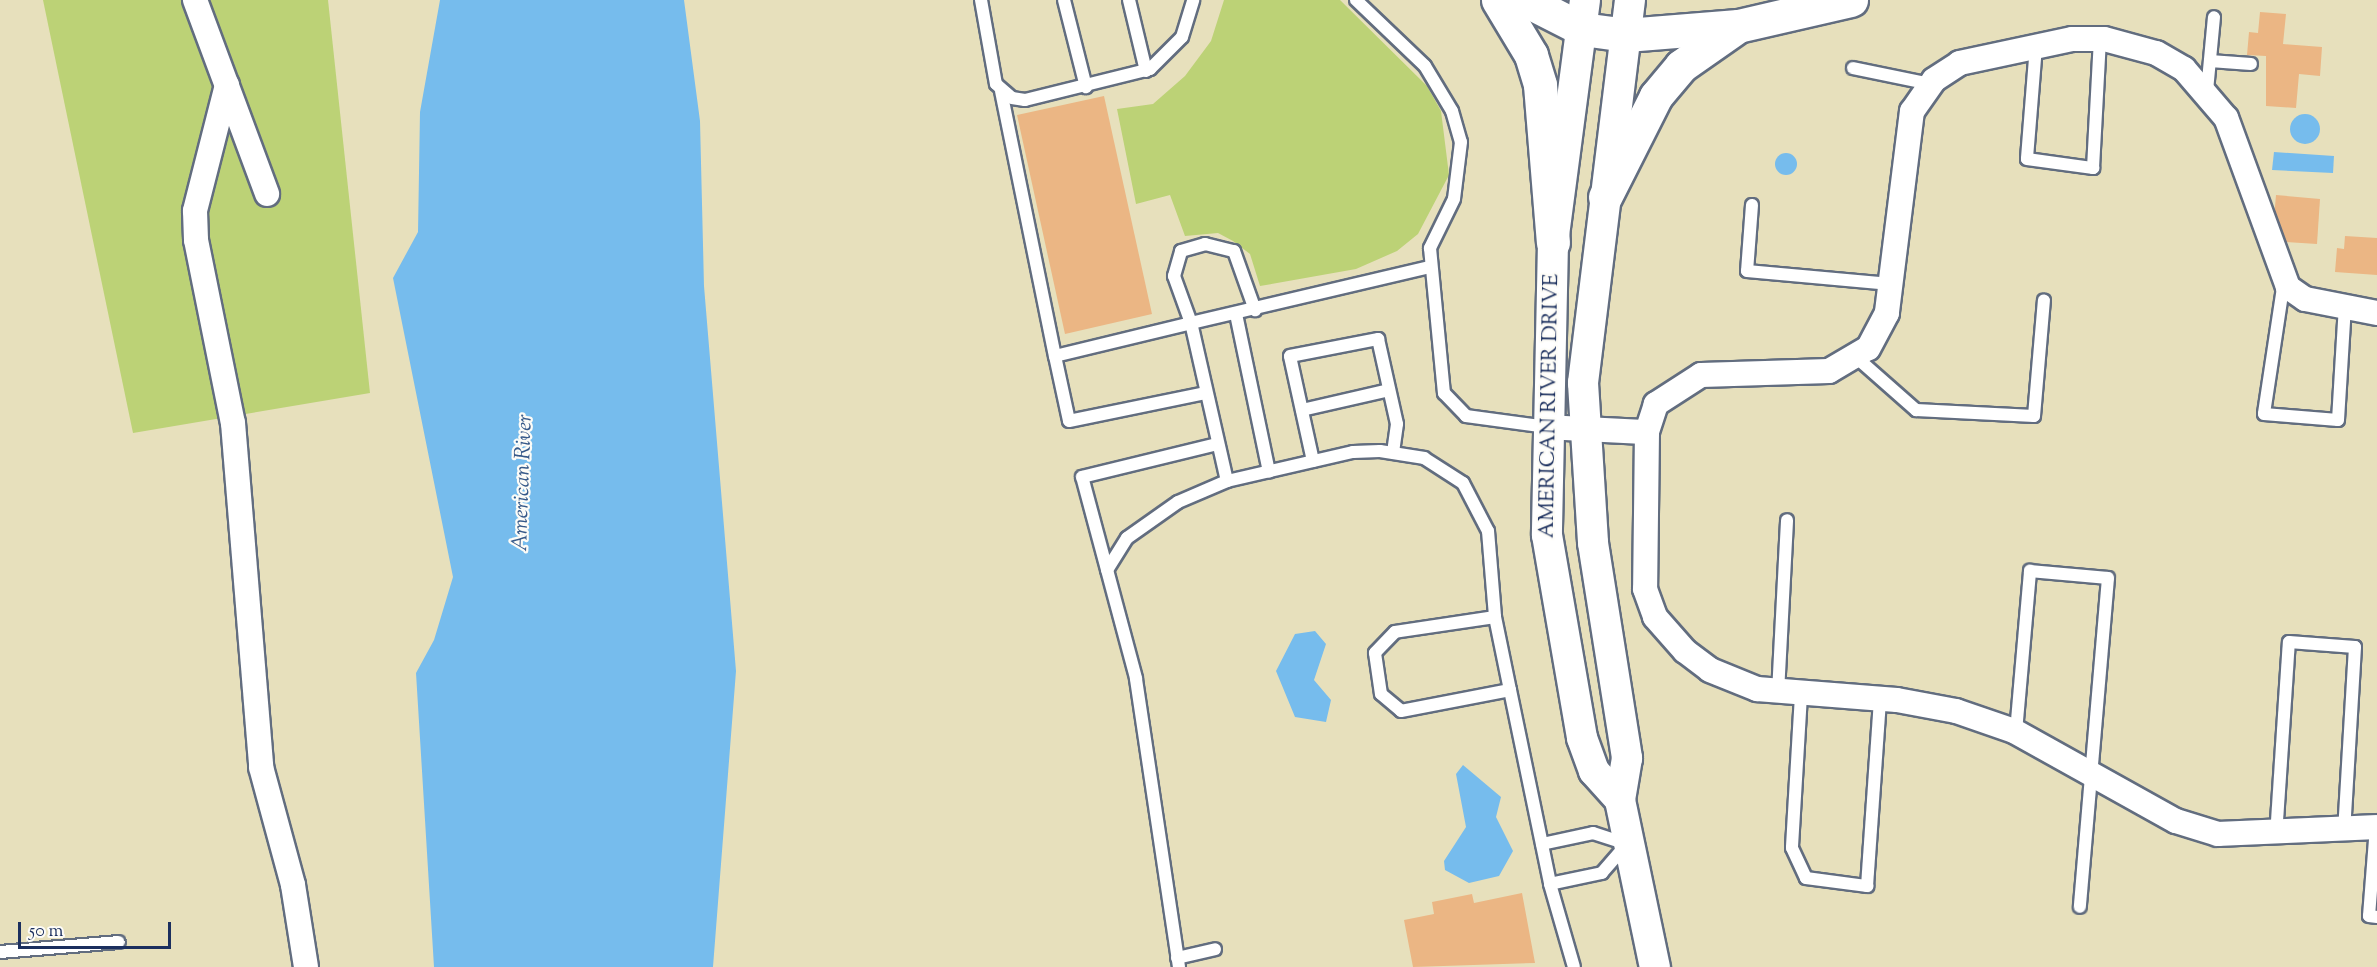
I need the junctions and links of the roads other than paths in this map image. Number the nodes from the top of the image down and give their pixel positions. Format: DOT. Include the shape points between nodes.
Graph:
graph roads {
  1 [pos="195,0"];
  2 [pos="981,0"];
  3 [pos="1064,0"];
  4 [pos="1129,0"];
  5 [pos="1193,0"];
  6 [pos="1356,0"];
  7 [pos="1498,0"];
  8 [pos="1525,0"];
  9 [pos="1630,0"];
  10 [pos="1851,0"];
  11 [pos="1583,14"];
  12 [pos="2214,17"];
  13 [pos="1738,26"];
  14 [pos="1626,35"];
  15 [pos="2100,39"];
  16 [pos="2036,46"];
  17 [pos="2210,61"];
  18 [pos="2251,64"];
  19 [pos="1854,68"];
  20 [pos="1146,71"];
  21 [pos="1930,84"];
  22 [pos="227,85"];
  23 [pos="1086,87"];
  24 [pos="1001,91"];
  25 [pos="2207,91"];
  26 [pos="267,194"];
  27 [pos="1605,197"];
  28 [pos="1752,205"];
  29 [pos="1553,242"];
  30 [pos="1429,267"];
  31 [pos="2284,278"];
  32 [pos="1890,284"];
  33 [pos="2044,300"];
  34 [pos="2345,307"];
  35 [pos="1255,310"];
  36 [pos="2377,313"];
  37 [pos="1236,314"];
  38 [pos="1191,323"];
  39 [pos="1055,356"];
  40 [pos="1857,358"];
  41 [pos="1389,390"];
  42 [pos="1206,393"];
  43 [pos="1302,410"];
  44 [pos="1547,428"];
  45 [pos="1585,430"];
  46 [pos="1647,432"];
  47 [pos="1217,444"];
  48 [pos="1393,453"];
  49 [pos="1313,461"];
  50 [pos="1269,472"];
  51 [pos="1227,481"];
  52 [pos="1787,520"];
  53 [pos="1107,570"];
  54 [pos="1495,617"];
  55 [pos="1510,690"];
  56 [pos="1789,694"];
  57 [pos="1880,698"];
  58 [pos="2016,732"];
  59 [pos="2090,772"];
  60 [pos="1620,800"];
  61 [pos="2376,827"];
  62 [pos="2344,832"];
  63 [pos="2276,836"];
  64 [pos="1542,844"];
  65 [pos="1627,844"];
  66 [pos="1550,884"];
  67 [pos="2080,907"];
  68 [pos="2377,916"];
  69 [pos="119,942"];
  70 [pos="1215,950"];
  71 [pos="0,952"];
  72 [pos="1178,963"];
  73 [pos="306,967"];
  74 [pos="1574,967"];
  75 [pos="1655,967"];
  1 -- 22 [label="street"];
  2 -- 24 [label="lane"];
  3 -- 23 [label="lane"];
  4 -- 20 [label="lane"];
  5 -- 20 [label="lane" via="1182,37"];
  6 -- 30 [label="lane" via="1425,66 1452,111 1461,142 1454,199 1430,248"];
  7 -- 29 [label="main road" via="1531,55 1540,85"];
  8 -- 11 [label="main road"];
  9 -- 14 [label="street, AMERICAN RIVER DRIVE"];
  10 -- 13 [label="main road"];
  11 -- 14 [label="main road"];
  11 -- 29 [label="street, AMERICAN RIVER DRIVE"];
  12 -- 17 [label="lane"];
  13 -- 14 [label="main road"];
  13 -- 27 [label="main road" via="1681,66 1656,96"];
  14 -- 27 [label="street, AMERICAN RIVER DRIVE"];
  15 -- 16 [label="street"];
  15 -- 16 [label="lane" via="2093,168 2027,159"];
  15 -- 25 [label="street" via="2156,53"];
  16 -- 21 [label="street" via="1960,63"];
  17 -- 18 [label="lane"];
  17 -- 25 [label="lane"];
  19 -- 21 [label="lane"];
  20 -- 23 [label="lane"];
  21 -- 32 [label="street" via="1905,133"];
  22 -- 26 [label="street"];
  22 -- 73 [label="street" via="195,211 196,240 235,435 261,767 293,885"];
  23 -- 24 [label="lane" via="1025,100"];
  24 -- 39 [label="lane"];
  25 -- 31 [label="street" via="2234,134"];
  27 -- 45 [label="street, AMERICAN RIVER DRIVE" via="1584,362"];
  28 -- 32 [label="lane" via="1747,271"];
  29 -- 44 [label="street, AMERICAN RIVER DRIVE"];
  30 -- 35 [label="lane"];
  30 -- 44 [label="lane" via="1437,294 1438,375 1444,393 1466,416"];
  31 -- 34 [label="street" via="2298,296"];
  31 -- 34 [label="lane" via="2264,414 2338,420"];
  32 -- 40 [label="street" via="1883,325"];
  33 -- 40 [label="lane" via="2034,416 1916,410"];
  34 -- 36 [label="street"];
  35 -- 37 [label="lane"];
  35 -- 38 [label="lane" via="1234,251 1205,244 1181,251 1174,276"];
  37 -- 38 [label="lane"];
  37 -- 50 [label="lane"];
  38 -- 39 [label="lane"];
  38 -- 42 [label="lane"];
  39 -- 42 [label="lane" via="1069,421"];
  40 -- 46 [label="street" via="1839,368 1808,374 1701,375 1656,404"];
  41 -- 43 [label="lane"];
  41 -- 43 [label="lane" via="1378,339 1290,356"];
  41 -- 48 [label="lane" via="1397,424"];
  42 -- 47 [label="lane"];
  43 -- 49 [label="lane"];
  44 -- 45 [label="street"];
  44 -- 60 [label="street, AMERICAN RIVER DRIVE" via="1547,535 1561,633 1582,738 1594,771"];
  45 -- 46 [label="street"];
  45 -- 60 [label="street, AMERICAN RIVER DRIVE" via="1593,543 1628,758"];
  46 -- 56 [label="street" via="1649,606 1674,641 1710,669"];
  47 -- 51 [label="lane"];
  47 -- 53 [label="lane" via="1082,477"];
  48 -- 49 [label="lane" via="1353,452"];
  48 -- 54 [label="lane" via="1447,469 1475,500 1488,531"];
  49 -- 50 [label="lane"];
  50 -- 51 [label="lane"];
  51 -- 53 [label="lane" via="1179,502 1127,538"];
  52 -- 56 [label="lane"];
  53 -- 72 [label="lane" via="1136,678"];
  54 -- 55 [label="lane"];
  54 -- 55 [label="lane" via="1395,632 1375,653 1381,694 1401,711"];
  55 -- 64 [label="lane"];
  56 -- 57 [label="street"];
  56 -- 57 [label="lane" via="1792,848 1806,878 1867,886"];
  57 -- 58 [label="street" via="1956,711"];
  58 -- 59 [label="street"];
  58 -- 59 [label="lane" via="2030,571 2108,578"];
  59 -- 63 [label="street" via="2197,829 2235,837"];
  59 -- 67 [label="lane"];
  60 -- 65 [label="street, AMERICAN RIVER DRIVE"];
  61 -- 62 [label="street"];
  61 -- 68 [label="lane" via="2369,916"];
  62 -- 63 [label="street"];
  62 -- 63 [label="lane" via="2355,647 2289,642"];
  64 -- 65 [label="lane" via="1593,833"];
  64 -- 66 [label="lane"];
  65 -- 66 [label="lane" via="1602,873"];
  65 -- 75 [label="street, AMERICAN RIVER DRIVE"];
  66 -- 74 [label="lane"];
  69 -- 71 [label="lane"];
  70 -- 72 [label="lane"];
}
